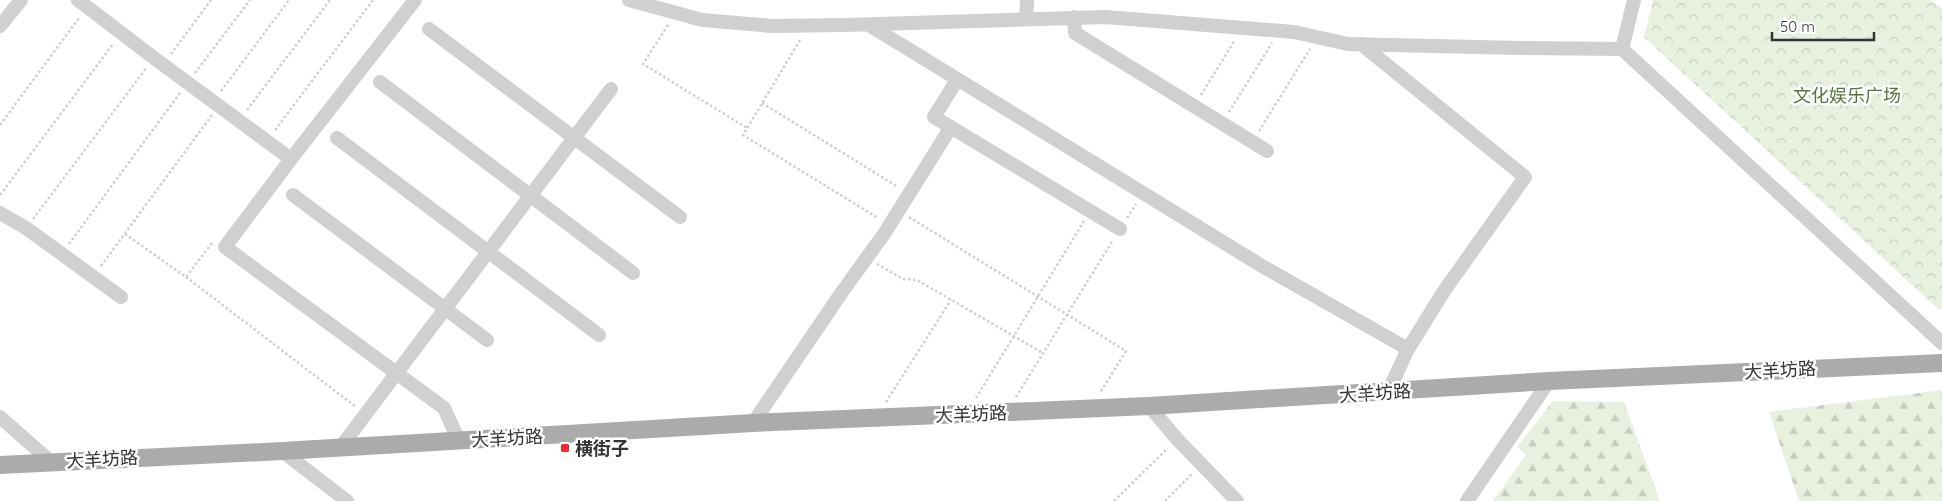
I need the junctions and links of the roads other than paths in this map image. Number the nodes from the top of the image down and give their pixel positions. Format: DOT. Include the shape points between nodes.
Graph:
graph roads {
  1 [pos="21,0"];
  2 [pos="415,0"];
  3 [pos="629,0"];
  4 [pos="1027,0"];
  5 [pos="1634,0"];
  6 [pos="87,2"];
  7 [pos="1074,17"];
  8 [pos="1026,18"];
  9 [pos="869,24"];
  10 [pos="0,26"];
  11 [pos="429,29"];
  12 [pos="1361,44"];
  13 [pos="1622,49"];
  14 [pos="957,80"];
  15 [pos="380,82"];
  16 [pos="610,89"];
  17 [pos="951,127"];
  18 [pos="337,138"];
  19 [pos="574,138"];
  20 [pos="1267,151"];
  21 [pos="291,159"];
  22 [pos="293,195"];
  23 [pos="531,196"];
  24 [pos="0,213"];
  25 [pos="680,217"];
  26 [pos="1120,229"];
  27 [pos="489,252"];
  28 [pos="633,273"];
  29 [pos="120,297"];
  30 [pos="446,309"];
  31 [pos="599,335"];
  32 [pos="487,340"];
  33 [pos="1942,343"];
  34 [pos="1408,349"];
  35 [pos="1942,363"];
  36 [pos="398,373"];
  37 [pos="1549,381"];
  38 [pos="1388,392"];
  39 [pos="1149,406"];
  40 [pos="0,417"];
  41 [pos="754,423"];
  42 [pos="459,441"];
  43 [pos="340,448"];
  44 [pos="282,451"];
  45 [pos="51,462"];
  46 [pos="0,465"];
  47 [pos="347,501"];
  48 [pos="1237,501"];
  49 [pos="1467,501"];
  1 -- 10 [label="street"];
  2 -- 21 [label="street"];
  3 -- 9 [label="street" via="702,20 772,26"];
  4 -- 8 [label="street"];
  5 -- 13 [label="street"];
  6 -- 21 [label="street" via="158,62"];
  7 -- 8 [label="street"];
  7 -- 12 [label="street" via="1105,16 1279,31"];
  7 -- 20 [label="street" via="1075,33"];
  8 -- 9 [label="street"];
  9 -- 14 [label="street"];
  11 -- 19 [label="street"];
  12 -- 13 [label="street"];
  12 -- 34 [label="street" via="1525,177 1444,291"];
  13 -- 33 [label="street"];
  14 -- 17 [label="street" via="934,117"];
  14 -- 34 [label="street" via="1262,266"];
  15 -- 23 [label="street"];
  16 -- 19 [label="street"];
  17 -- 26 [label="street"];
  17 -- 41 [label="street" via="890,226"];
  18 -- 27 [label="street"];
  19 -- 23 [label="street"];
  19 -- 25 [label="street"];
  21 -- 36 [label="street" via="225,247"];
  22 -- 30 [label="street"];
  23 -- 27 [label="street"];
  23 -- 28 [label="street"];
  24 -- 29 [label="street" via="26,228"];
  27 -- 30 [label="street"];
  27 -- 31 [label="street"];
  30 -- 32 [label="street"];
  30 -- 36 [label="street"];
  34 -- 38 [label="street"];
  35 -- 37 [label="main road, 大羊坊路"];
  36 -- 42 [label="street" via="444,408"];
  36 -- 43 [label="street"];
  37 -- 38 [label="main road, 大羊坊路"];
  37 -- 49 [label="street"];
  38 -- 39 [label="main road, 大羊坊路"];
  39 -- 41 [label="main road, 大羊坊路"];
  39 -- 48 [label="street"];
  40 -- 45 [label="street"];
  41 -- 42 [label="main road, 大羊坊路"];
  42 -- 43 [label="main road, 大羊坊路"];
  43 -- 44 [label="main road, 大羊坊路"];
  44 -- 45 [label="main road, 大羊坊路"];
  44 -- 47 [label="street"];
  45 -- 46 [label="main road, 大羊坊路"];
}
